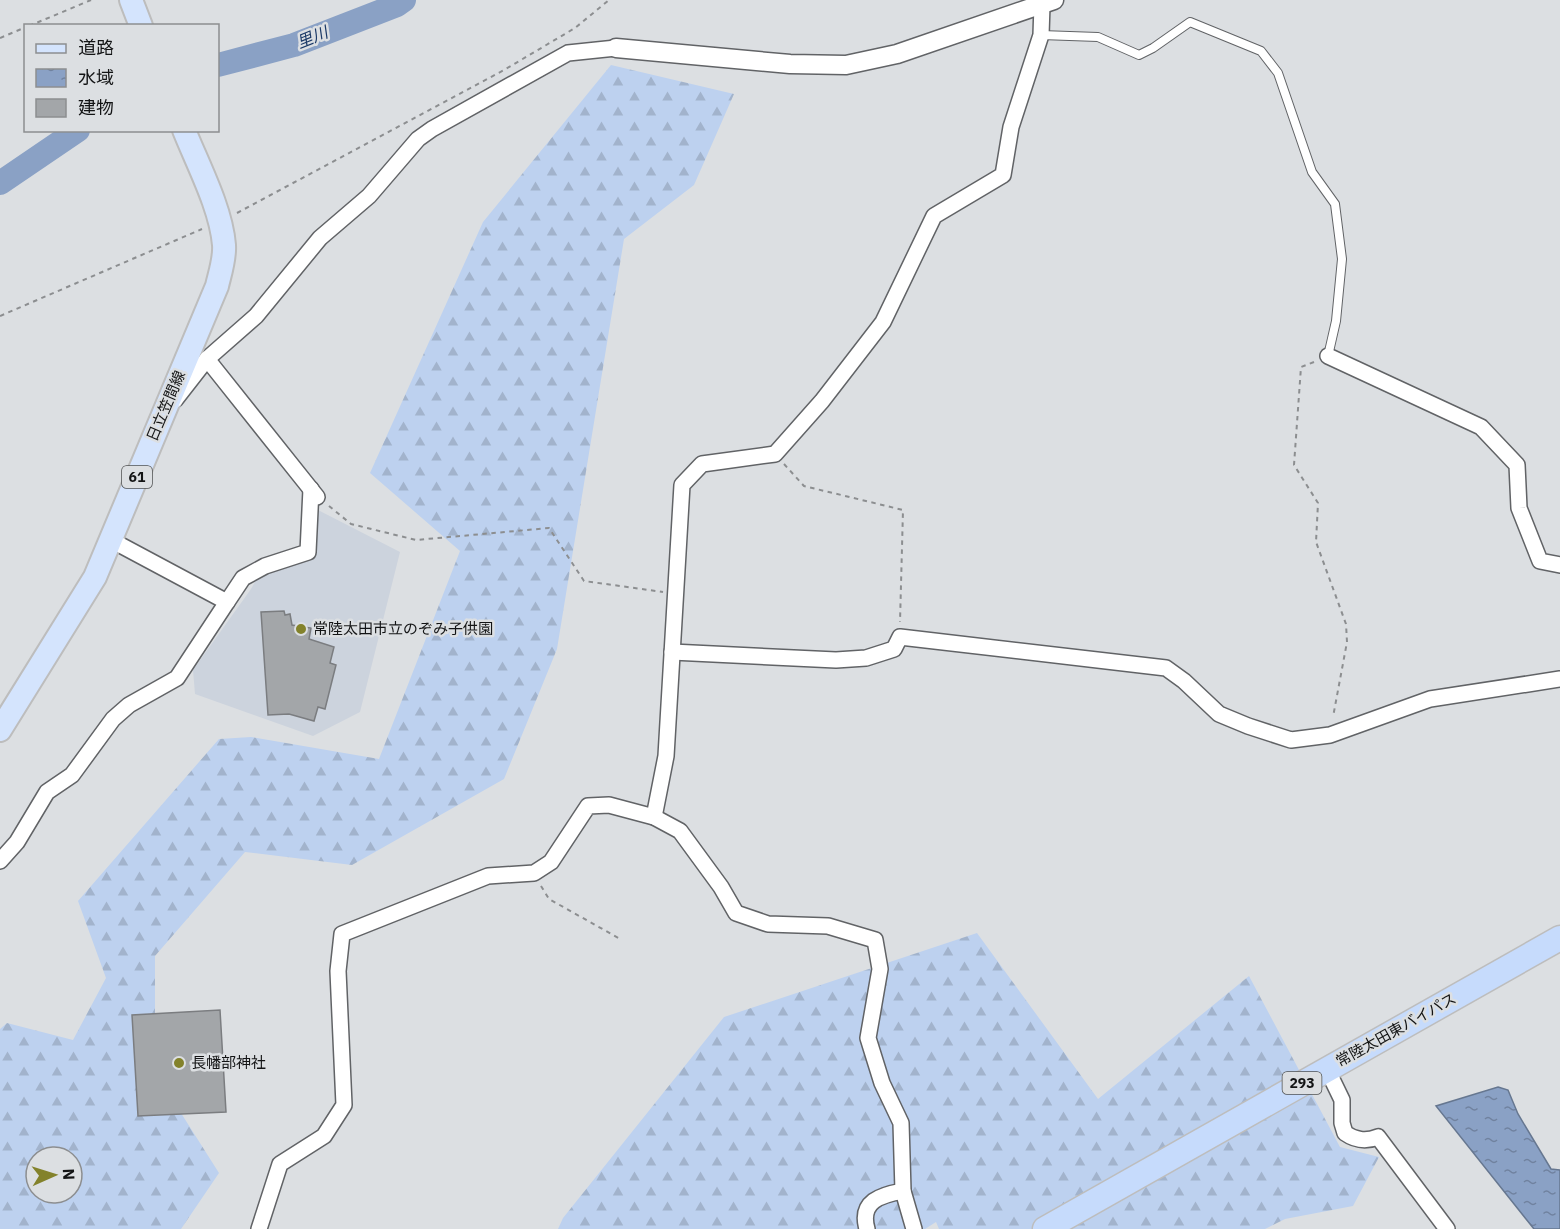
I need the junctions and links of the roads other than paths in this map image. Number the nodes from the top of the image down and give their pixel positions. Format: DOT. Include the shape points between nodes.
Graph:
graph roads {
  1 [pos="131,0"];
  2 [pos="1048,2"];
  3 [pos="140,24"];
  4 [pos="1041,36"];
  5 [pos="616,48"];
  6 [pos="185,132"];
  7 [pos="196,335"];
  8 [pos="212,356"];
  9 [pos="1328,356"];
  10 [pos="160,419"];
  11 [pos="111,540"];
  12 [pos="1560,565"];
  13 [pos="227,602"];
  14 [pos="672,652"];
  15 [pos="1560,679"];
  16 [pos="0,730"];
  17 [pos="654,817"];
  18 [pos="0,861"];
  19 [pos="1560,938"];
  20 [pos="1327,1069"];
  21 [pos="903,1191"];
  22 [pos="259,1229"];
  23 [pos="867,1229"];
  24 [pos="914,1229"];
  25 [pos="1045,1229"];
  26 [pos="1447,1229"];
  1 -- 3 [label="main road"];
  2 -- 4 [label="street"];
  2 -- 5 [label="street" via="897,54 846,65 790,64"];
  4 -- 9 [label="lane" via="1098,37 1139,56 1190,22 1261,51 1278,73 1312,172 1335,204 1342,259"];
  4 -- 14 [label="street" via="1011,127 1003,175 934,216 883,322 775,454 702,464 682,485"];
  5 -- 8 [label="street" via="568,52 418,139 369,196 320,238 256,316"];
  6 -- 7 [label="main road, 日立笠間線 / 61" via="217,214 224,245 217,286"];
  7 -- 8 [label="street"];
  7 -- 10 [label="main road, 日立笠間線 / 61"];
  8 -- 10 [label="street"];
  8 -- 13 [label="street" via="314,493 308,552 243,578"];
  9 -- 12 [label="street" via="1482,427 1517,465 1519,508 1540,561"];
  10 -- 11 [label="main road, 日立笠間線 / 61"];
  11 -- 13 [label="street"];
  11 -- 16 [label="main road, 日立笠間線 / 61" via="95,577"];
  13 -- 18 [label="street" via="177,678 129,705 113,719 72,775 47,792 17,842"];
  14 -- 15 [label="street" via="866,658 894,649 900,637 1166,668 1219,714 1292,740 1330,735 1430,699"];
  14 -- 17 [label="street" via="666,756"];
  17 -- 21 [label="street" via="680,831 736,913 768,924 828,926 875,940 880,969 868,1038 882,1083 902,1123"];
  17 -- 22 [label="street" via="609,805 588,806 551,862 534,873 488,876 342,934 338,971 344,1105 324,1136 280,1164"];
  19 -- 20 [label="highway, 常陸太田東バイパス / 293"];
  20 -- 25 [label="highway, 常陸太田東バイパス / 293"];
  20 -- 26 [label="street" via="1342,1100 1345,1133 1354,1140 1378,1137"];
  21 -- 23 [label="street" via="874,1200 867,1209"];
  21 -- 24 [label="street"];
}
